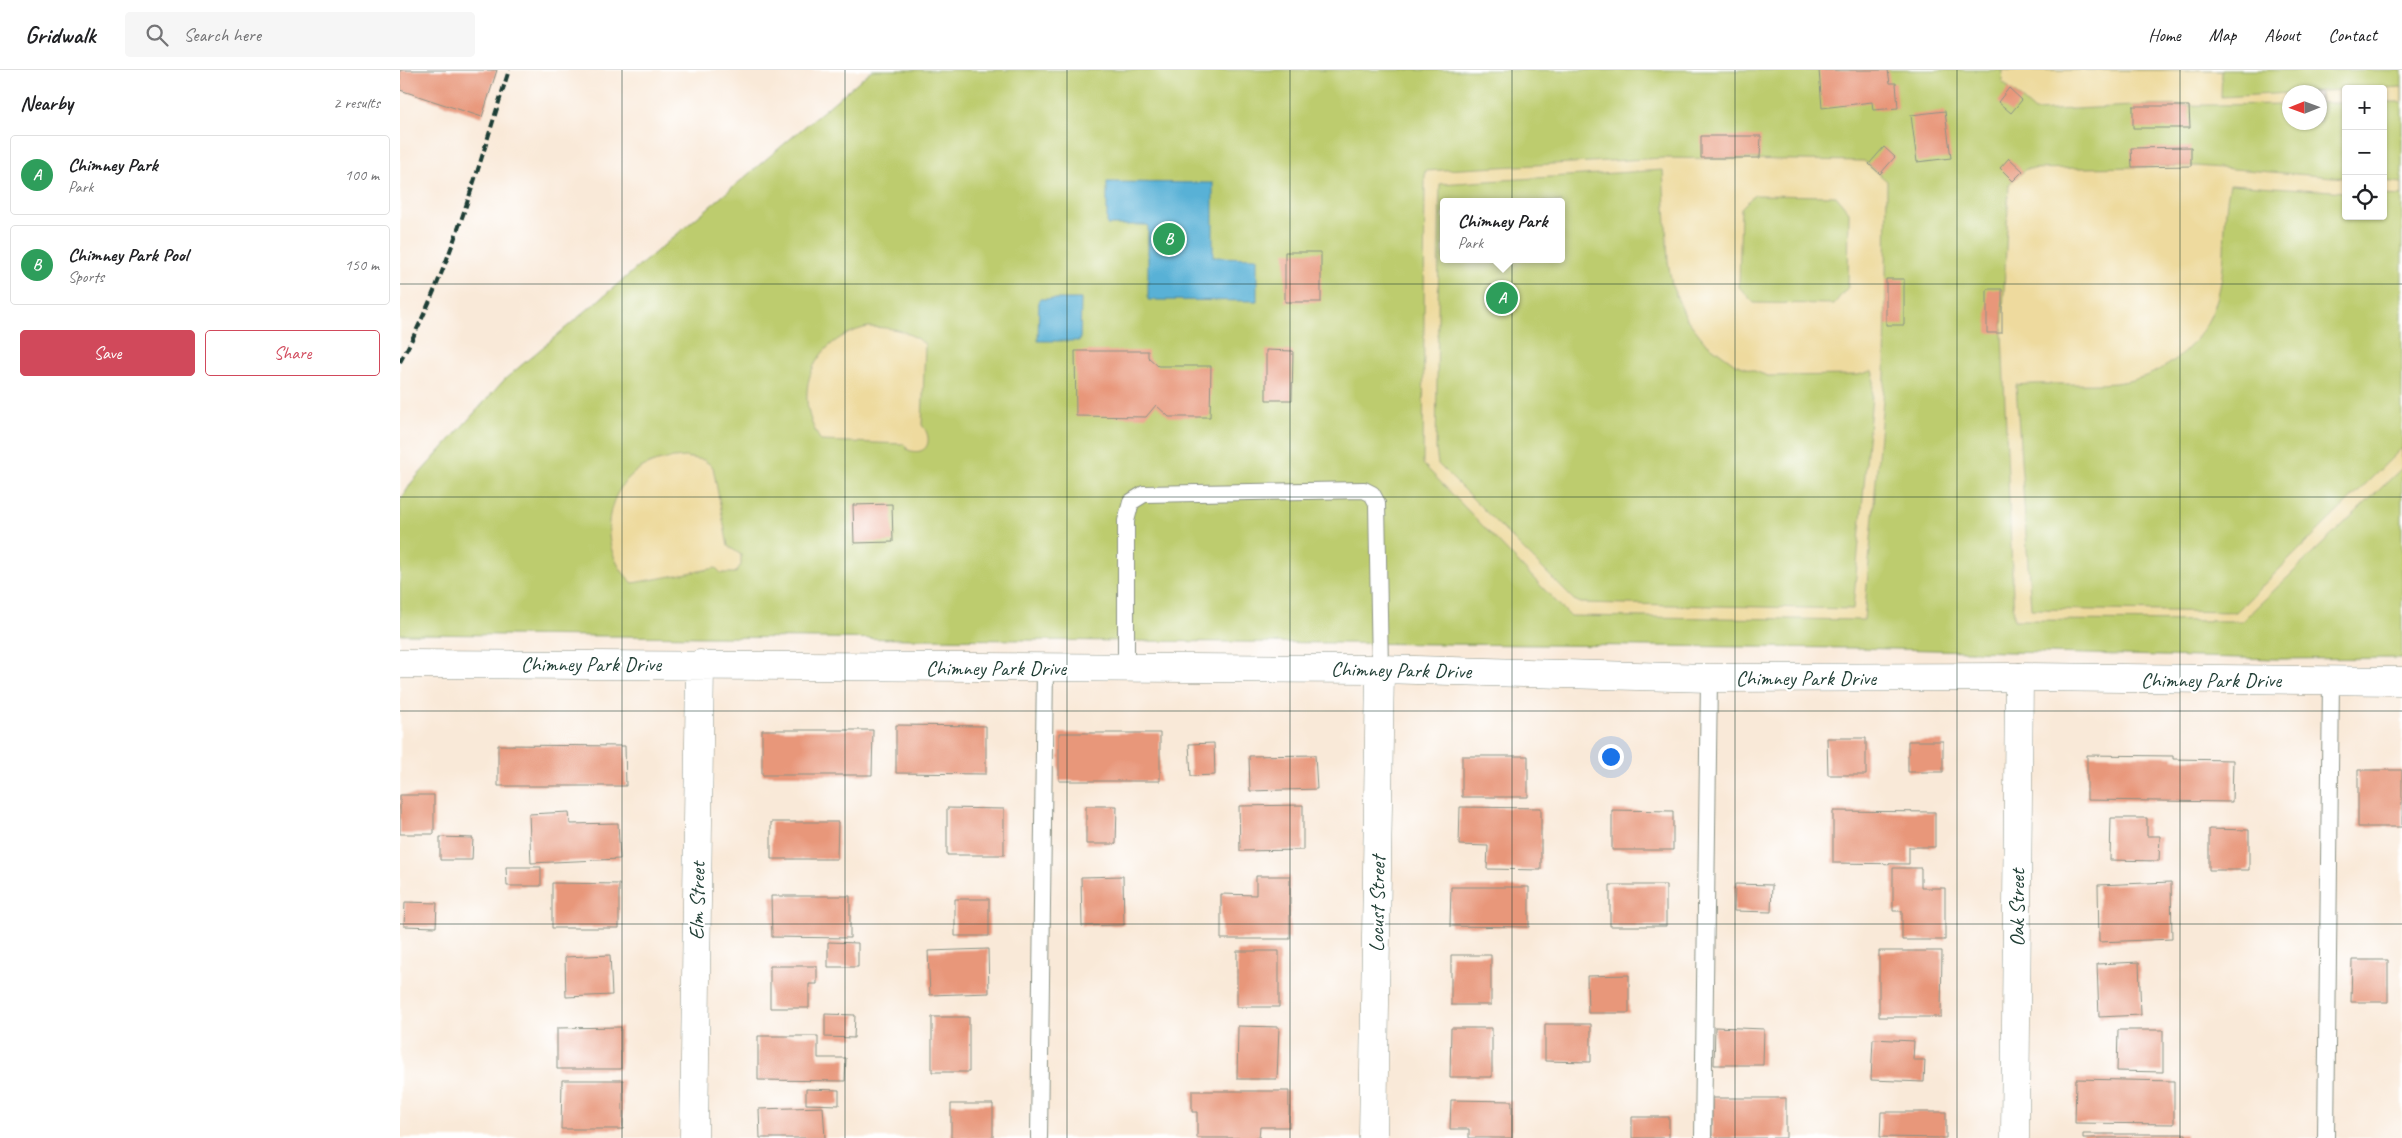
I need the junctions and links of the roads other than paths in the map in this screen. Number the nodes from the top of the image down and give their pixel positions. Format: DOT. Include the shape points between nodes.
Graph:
graph roads {
  1 [pos="400,664"];
  2 [pos="700,664"];
  3 [pos="1045,668"];
  4 [pos="1126,668"];
  5 [pos="1380,669"];
  6 [pos="2018,677"];
  7 [pos="1709,678"];
  8 [pos="2330,680"];
  9 [pos="2402,681"];
  10 [pos="694,1138"];
  11 [pos="1039,1138"];
  12 [pos="1374,1138"];
  13 [pos="1703,1138"];
  14 [pos="2015,1138"];
  15 [pos="2326,1138"];
  1 -- 2 [label="street, Chimney Park Drive"];
  2 -- 3 [label="street, Chimney Park Drive"];
  2 -- 10 [label="street, Elm Street"];
  3 -- 4 [label="street, Chimney Park Drive"];
  3 -- 11 [label="lane"];
  4 -- 5 [label="street, Chimney Park Drive"];
  4 -- 5 [label="lane" via="1126,521 1131,502 1144,494 1364,490 1372,494 1376,502"];
  5 -- 7 [label="street, Chimney Park Drive"];
  5 -- 12 [label="street, Locust Street"];
  6 -- 7 [label="street, Chimney Park Drive"];
  6 -- 8 [label="street, Chimney Park Drive"];
  6 -- 14 [label="street, Oak Street"];
  7 -- 13 [label="lane"];
  8 -- 9 [label="street, Chimney Park Drive"];
  8 -- 15 [label="lane"];
}
